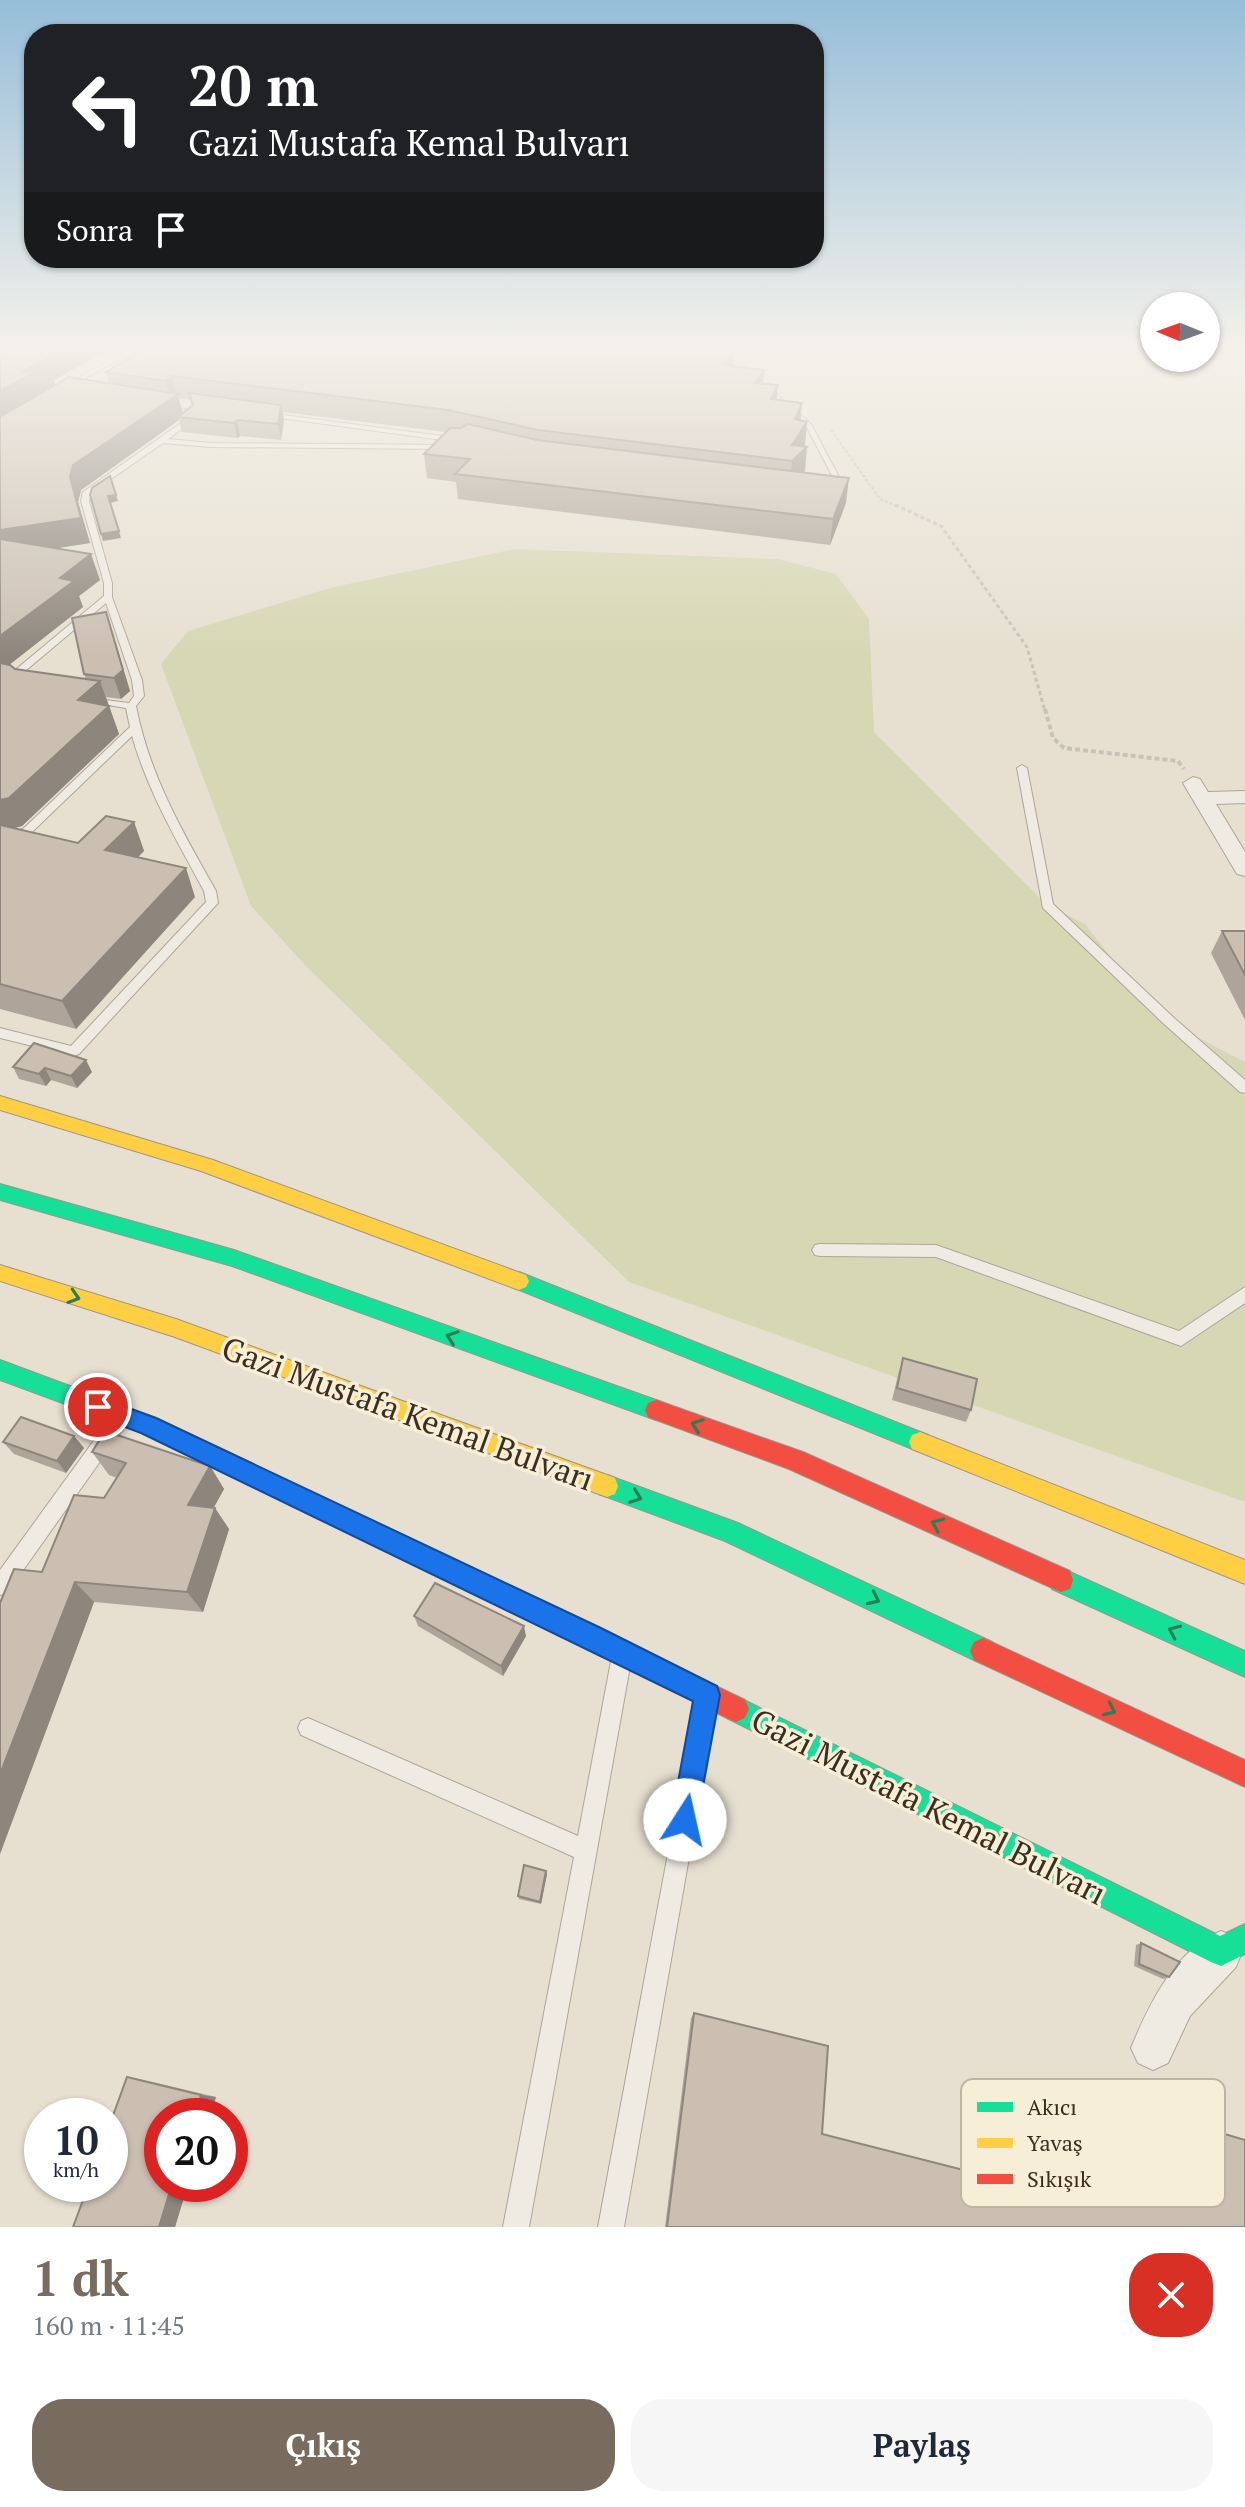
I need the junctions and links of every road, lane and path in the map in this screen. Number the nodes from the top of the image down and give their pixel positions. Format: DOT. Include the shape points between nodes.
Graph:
graph roads {
  1 [pos="152,449"];
  2 [pos="822,449"];
  3 [pos="844,449"];
  4 [pos="820,495"];
  5 [pos="108,597"];
  6 [pos="30,691"];
  7 [pos="73,697"];
  8 [pos="131,706"];
  9 [pos="134,729"];
  10 [pos="1022,768"];
  11 [pos="1198,790"];
  12 [pos="1245,797"];
  13 [pos="0,838"];
  14 [pos="1245,868"];
  15 [pos="0,1033"];
  16 [pos="1245,1088"];
  17 [pos="0,1103"];
  18 [pos="0,1192"];
  19 [pos="820,1250"];
  20 [pos="0,1273"];
  21 [pos="1245,1294"];
  22 [pos="0,1370"];
  23 [pos="123,1416"];
  24 [pos="1245,1572"];
  25 [pos="0,1586"];
  26 [pos="622,1652"];
  27 [pos="1245,1664"];
  28 [pos="707,1695"];
  29 [pos="308,1728"];
  30 [pos="1245,1774"];
  31 [pos="586,1851"];
  32 [pos="1233,1945"];
  33 [pos="1153,2048"];
  34 [pos="516,2227"];
  35 [pos="611,2227"];
  1 -- 5 [label="lane" via="87,492"];
  2 -- 4 [label="lane" via="838,479"];
  3 -- 11 [label="path" via="880,499 941,526 976,574 1027,647 1053,738 1064,748 1178,761"];
  5 -- 6 [label="lane" via="19,671 20,683"];
  5 -- 8 [label="lane" via="137,680 139,696"];
  7 -- 8 [label="lane"];
  8 -- 9 [label="lane"];
  9 -- 13 [label="lane" via="27,831"];
  9 -- 15 [label="lane" via="147,771 212,903 74,1051"];
  10 -- 16 [label="lane" via="1047,905"];
  11 -- 12 [label="street"];
  11 -- 14 [label="street"];
  17 -- 24 [label="main road" via="206,1165 501,1274"];
  27 -- 18 [label="main road, one-way" via="795,1460 234,1258"];
  19 -- 21 [label="lane" via="936,1251 1181,1339"];
  20 -- 30 [label="main road, Gazi Mustafa Kemal Bulvarı, one-way" via="176,1328 730,1531"];
  22 -- 23 [label="main road, Gazi Mustafa Kemal Bulvarı"];
  23 -- 25 [label="lane"];
  23 -- 26 [label="main road, Gazi Mustafa Kemal Bulvarı"];
  26 -- 28 [label="main road, Gazi Mustafa Kemal Bulvarı"];
  26 -- 31 [label="lane"];
  28 -- 32 [label="main road, Gazi Mustafa Kemal Bulvarı"];
  28 -- 35 [label="lane"];
  29 -- 31 [label="lane"];
  31 -- 34 [label="lane"];
  32 -- 33 [label="street" via="1175,2001"];
}
